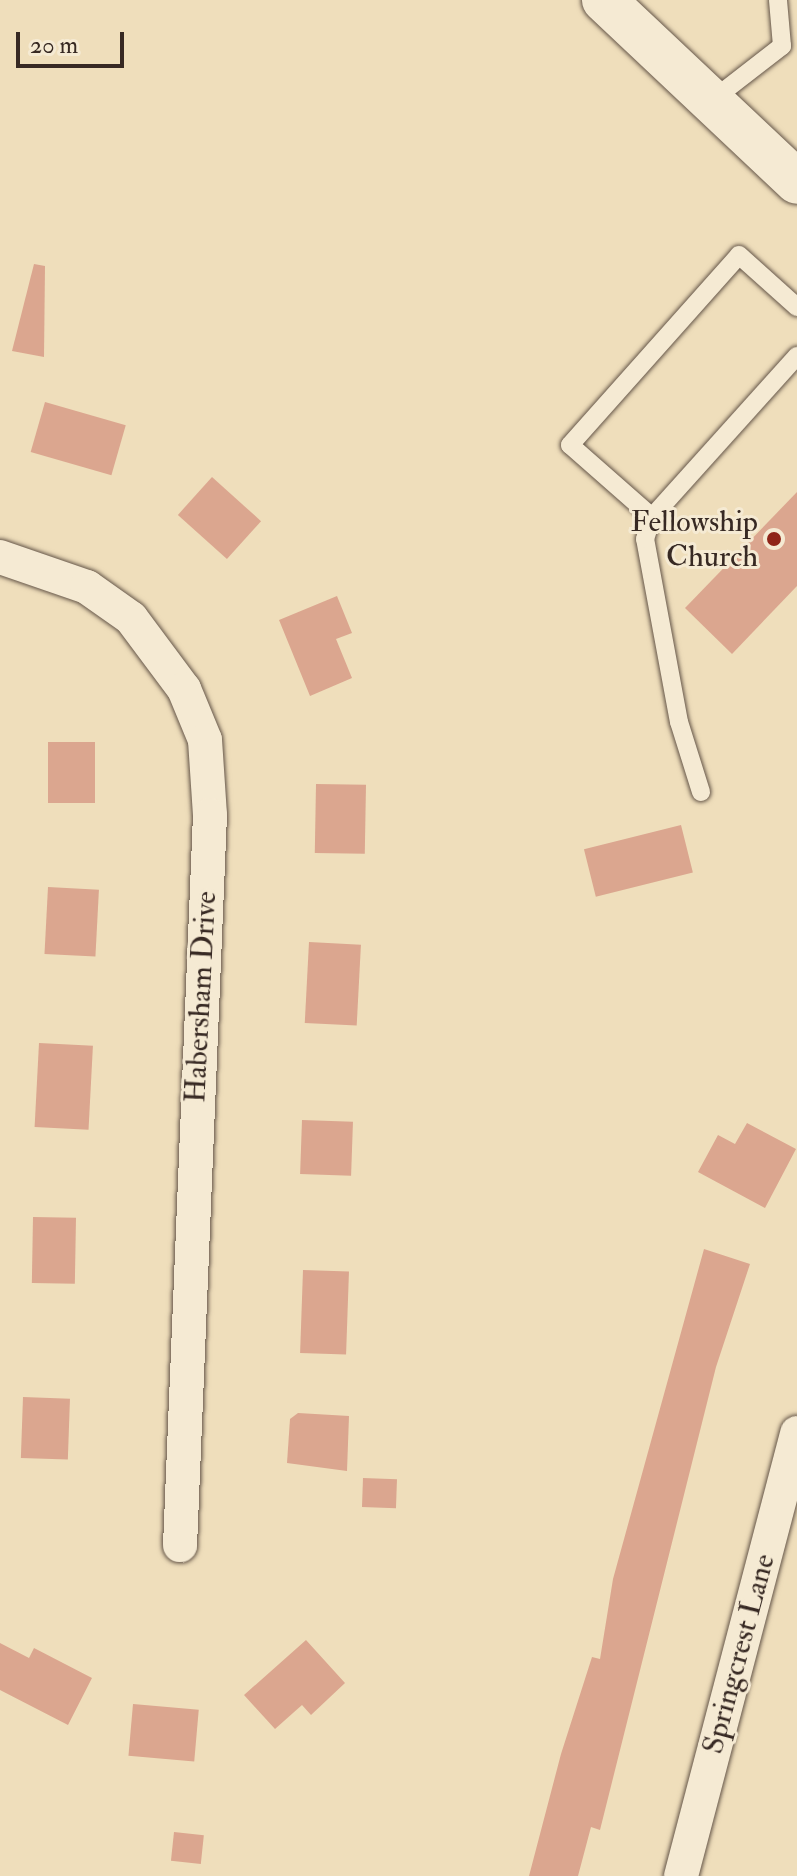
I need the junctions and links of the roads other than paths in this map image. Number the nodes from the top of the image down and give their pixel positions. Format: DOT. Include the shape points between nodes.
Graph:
graph roads {
  1 [pos="604,0"];
  2 [pos="778,0"];
  3 [pos="790,46"];
  4 [pos="711,101"];
  5 [pos="797,182"];
  6 [pos="797,307"];
  7 [pos="797,356"];
  8 [pos="652,517"];
  9 [pos="0,557"];
  10 [pos="701,792"];
  11 [pos="797,1433"];
  12 [pos="180,1545"];
  13 [pos="681,1876"];
  1 -- 4 [label="main road"];
  2 -- 3 [label="lane"];
  3 -- 4 [label="lane"];
  4 -- 5 [label="main road"];
  6 -- 8 [label="lane" via="739,255 570,445"];
  7 -- 8 [label="lane"];
  8 -- 10 [label="lane" via="645,539 649,579"];
  9 -- 12 [label="street, Habersham Drive" via="87,587 131,618 184,689 205,740 210,815"];
  11 -- 13 [label="street, Springcrest Lane"];
}
